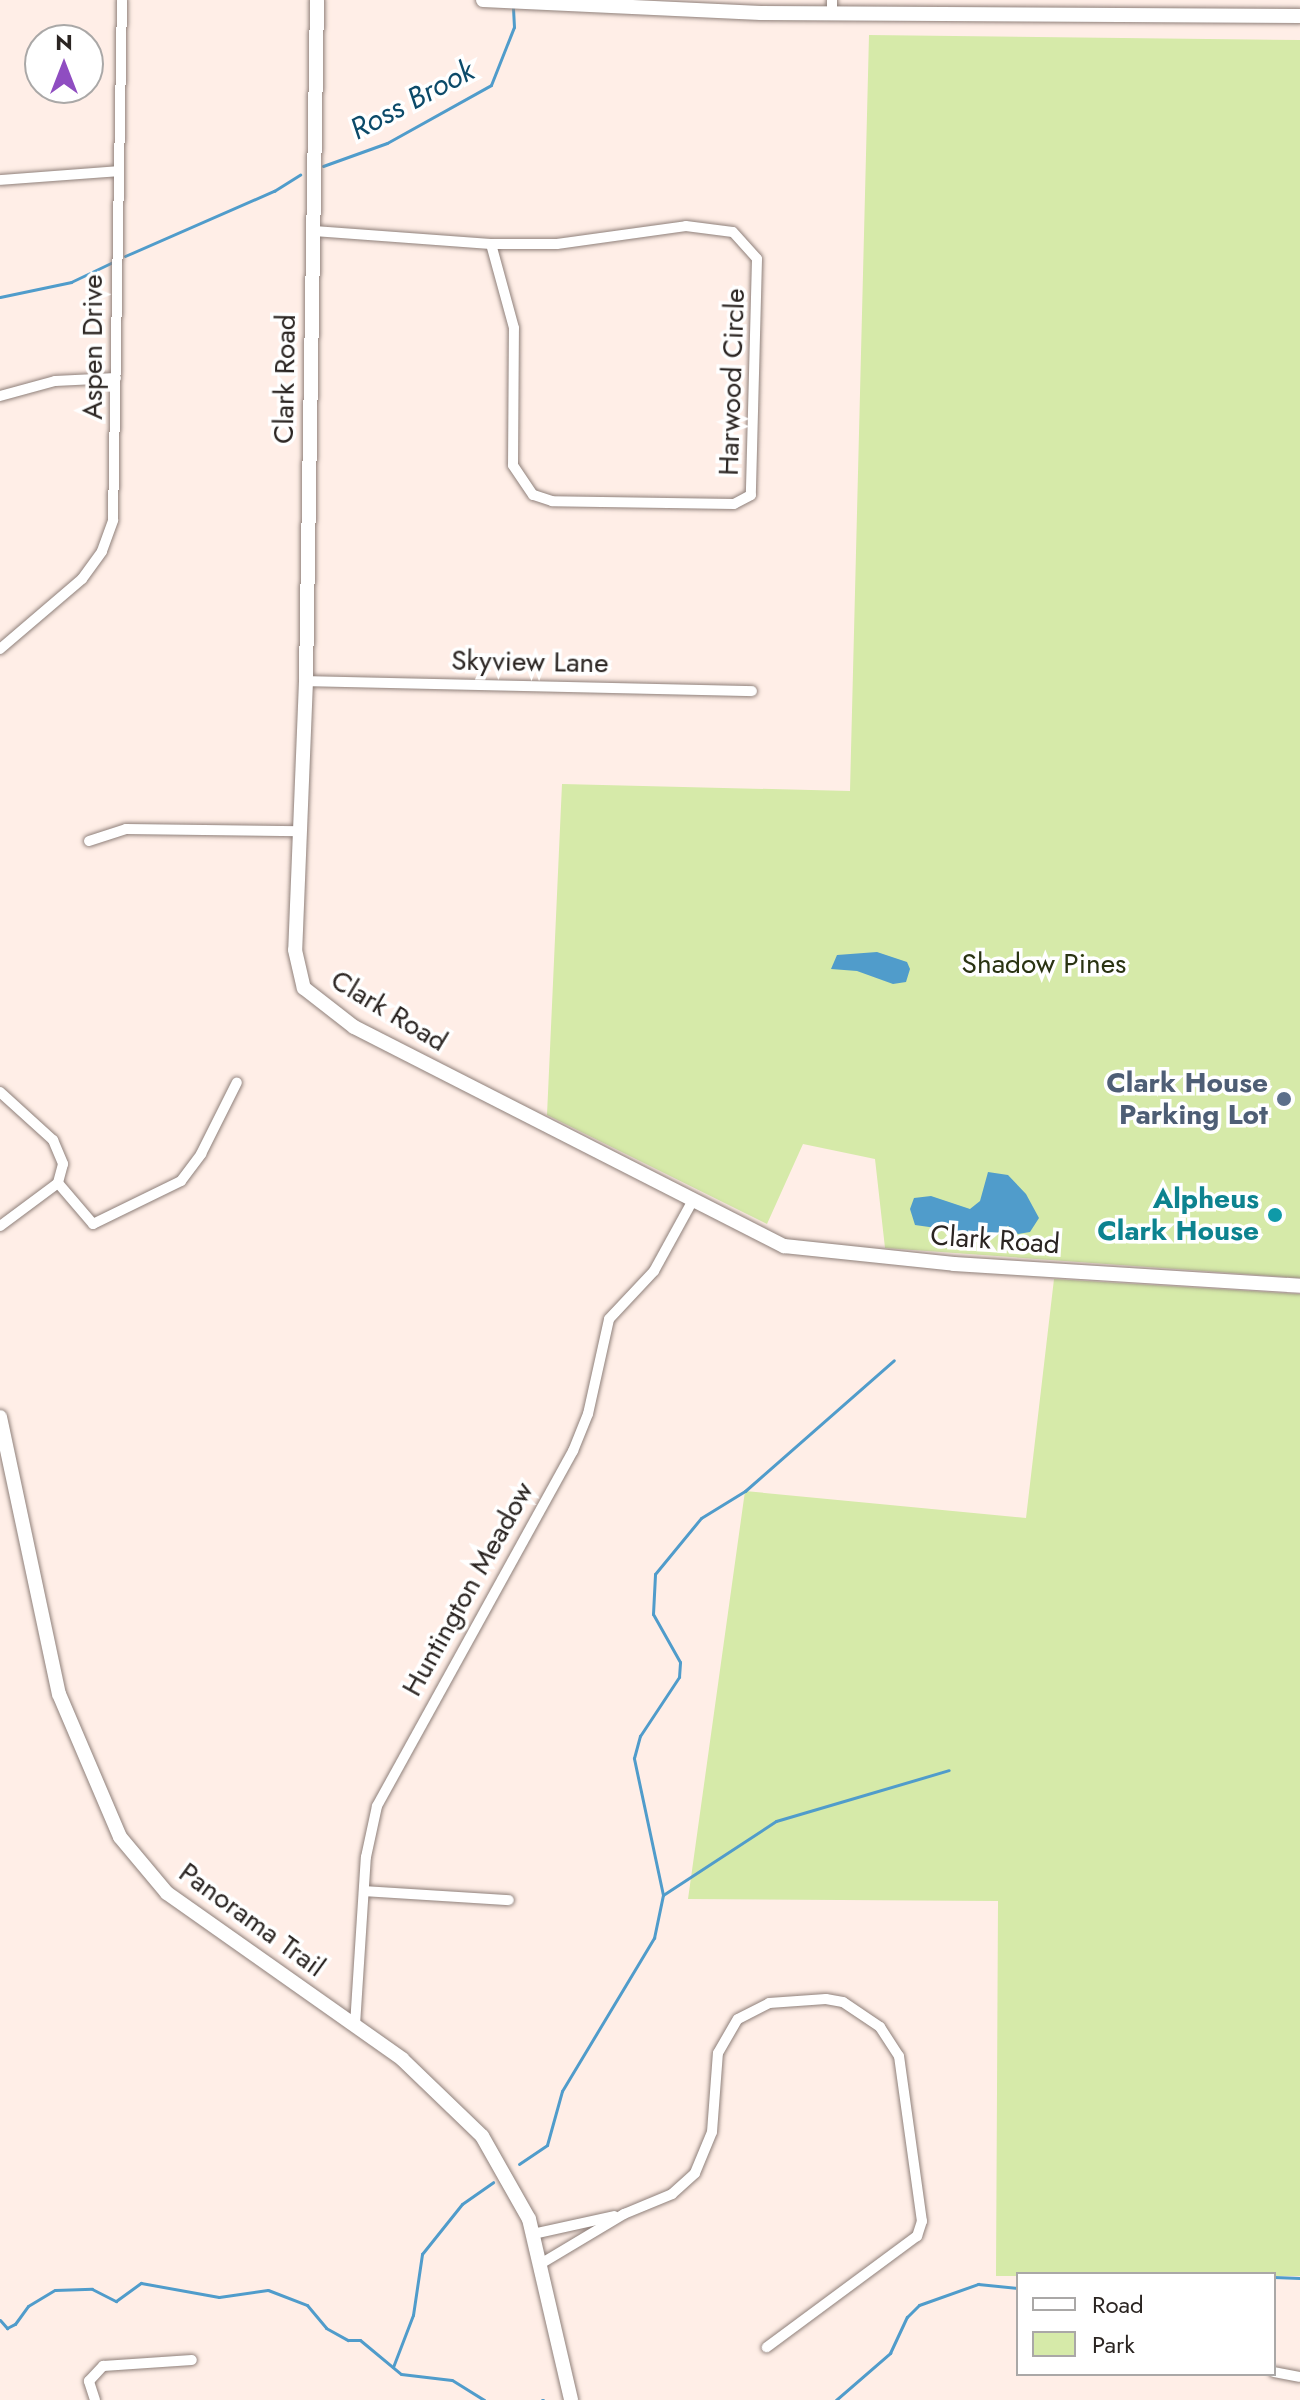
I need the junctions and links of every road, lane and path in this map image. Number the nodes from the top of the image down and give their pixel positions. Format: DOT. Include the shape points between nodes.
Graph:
graph roads {
  1 [pos="122,0"];
  2 [pos="317,0"];
  3 [pos="483,0"];
  4 [pos="832,7"];
  5 [pos="1300,16"];
  6 [pos="119,171"];
  7 [pos="0,180"];
  8 [pos="314,231"];
  9 [pos="491,244"];
  10 [pos="116,378"];
  11 [pos="0,396"];
  12 [pos="0,649"];
  13 [pos="306,681"];
  14 [pos="752,691"];
  15 [pos="301,831"];
  16 [pos="89,841"];
  17 [pos="237,1082"];
  18 [pos="0,1092"];
  19 [pos="58,1183"];
  20 [pos="692,1202"];
  21 [pos="0,1226"];
  22 [pos="1300,1286"];
  23 [pos="0,1417"];
  24 [pos="364,1891"];
  25 [pos="509,1900"];
  26 [pos="355,2025"];
  27 [pos="624,2214"];
  28 [pos="533,2234"];
  29 [pos="542,2263"];
  30 [pos="767,2347"];
  31 [pos="192,2360"];
  32 [pos="1276,2372"];
  33 [pos="1300,2377"];
  34 [pos="95,2400"];
  35 [pos="571,2400"];
  1 -- 6 [label="street, Aspen Drive"];
  2 -- 8 [label="street, Clark Road"];
  3 -- 4 [label="street"];
  4 -- 5 [label="street"];
  6 -- 7 [label="street"];
  6 -- 10 [label="street, Aspen Drive"];
  8 -- 9 [label="street, Harwood Circle"];
  8 -- 13 [label="street, Clark Road"];
  9 -- 9 [label="street, Harwood Circle" via="557,244 686,226 720,228 743,238 757,259 760,283 755,483 747,498 734,504 552,501 526,489 513,465 514,328"];
  10 -- 11 [label="street" via="55,381"];
  10 -- 12 [label="street, Aspen Drive" via="116,493 102,551 73,589"];
  13 -- 14 [label="street, Skyview Lane"];
  13 -- 15 [label="street, Clark Road"];
  15 -- 16 [label="street" via="126,829"];
  15 -- 20 [label="street, Clark Road" via="296,965 312,999 354,1027"];
  17 -- 19 [label="street" via="201,1154 181,1181 93,1224"];
  18 -- 19 [label="street" via="58,1148 63,1164"];
  19 -- 21 [label="street"];
  20 -- 22 [label="street, Clark Road" via="770,1241 812,1252"];
  20 -- 24 [label="street, Huntington Meadow" via="662,1259 609,1319 588,1414 573,1451 377,1806"];
  23 -- 26 [label="street, Panorama Trail" via="59,1694 120,1837 167,1893"];
  24 -- 25 [label="street"];
  24 -- 26 [label="street, Huntington Meadow"];
  26 -- 28 [label="street, Panorama Trail" via="465,2116 500,2161"];
  27 -- 28 [label="street"];
  27 -- 29 [label="street"];
  27 -- 30 [label="street" via="672,2194 695,2173 712,2132 720,2045 745,2013 769,2003 834,1999 880,2027 899,2056 922,2221 917,2236"];
  28 -- 29 [label="street, Panorama Trail"];
  29 -- 35 [label="street, Panorama Trail"];
  31 -- 34 [label="street" via="103,2366 89,2381"];
  32 -- 33 [label="street"];
}
